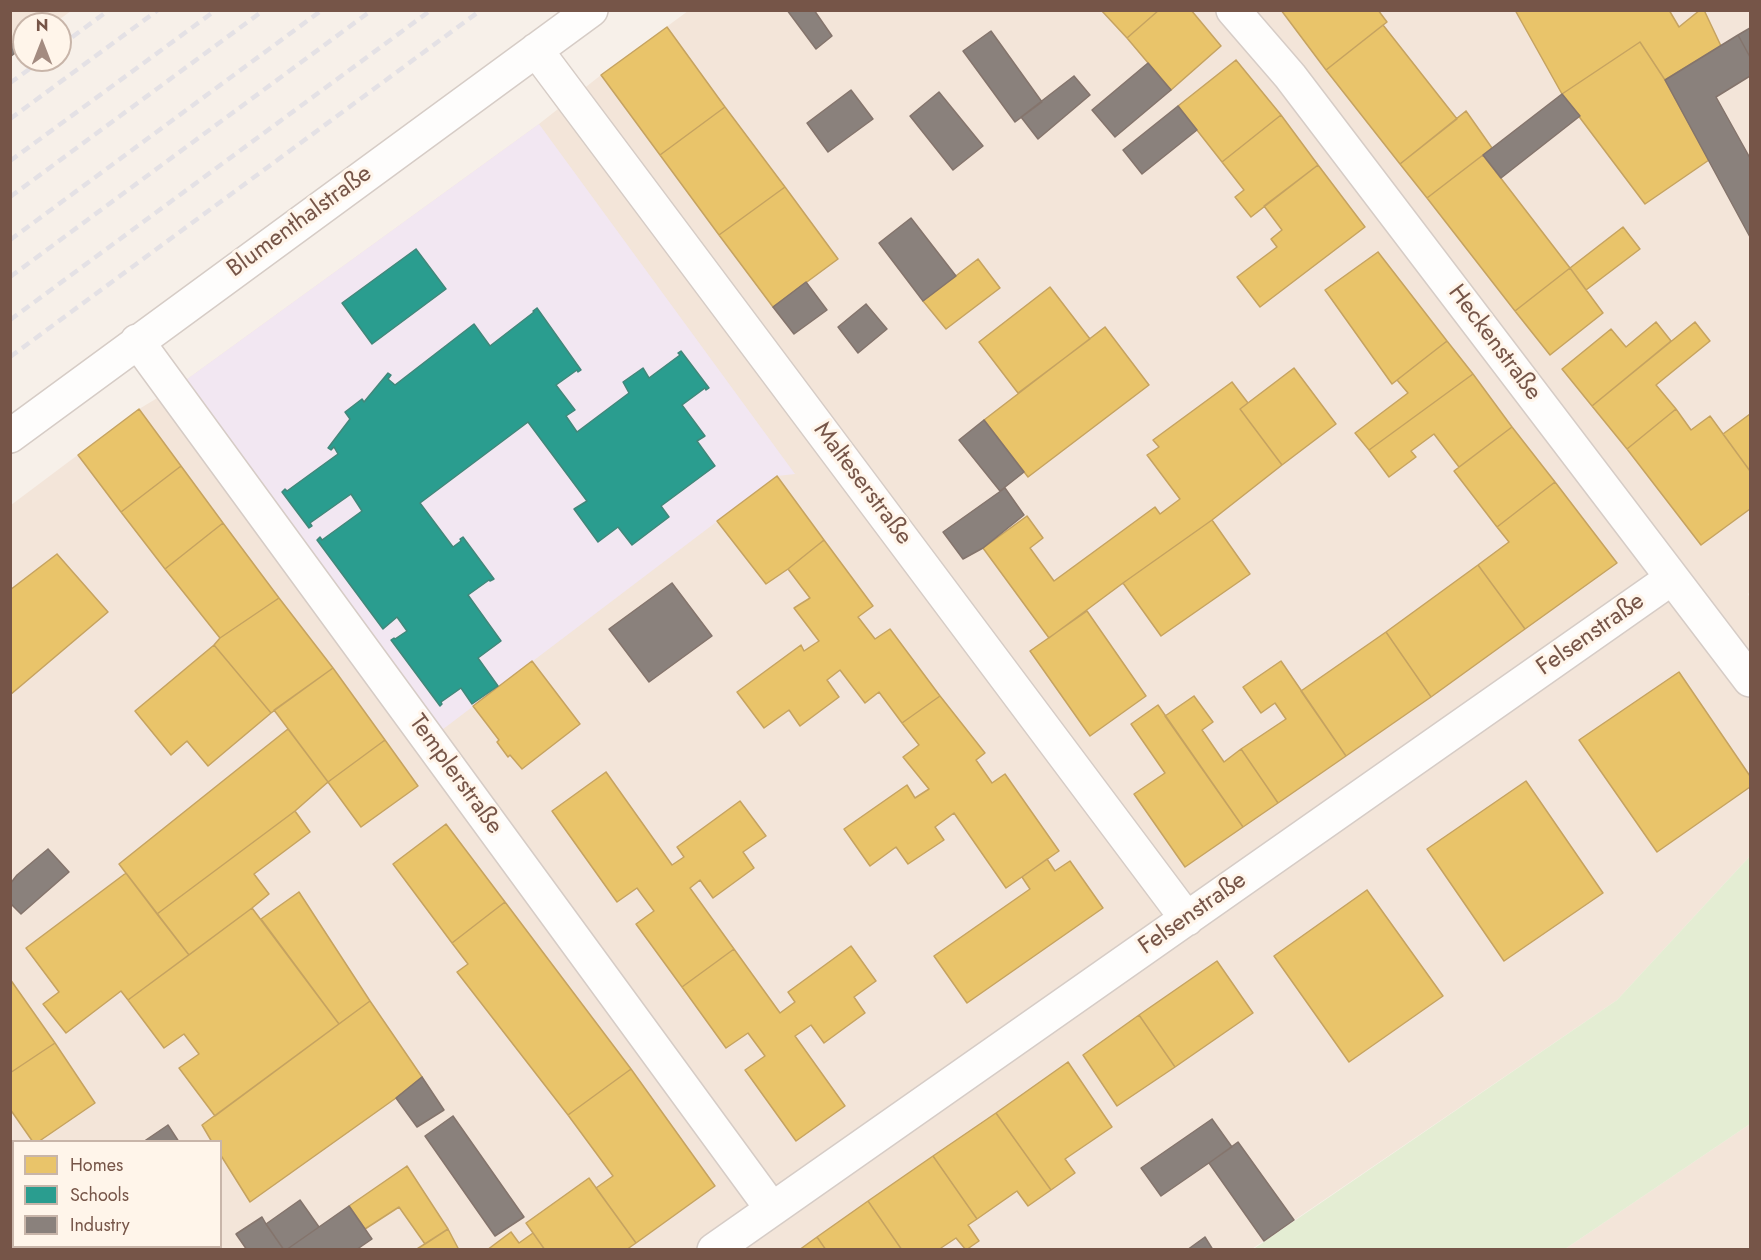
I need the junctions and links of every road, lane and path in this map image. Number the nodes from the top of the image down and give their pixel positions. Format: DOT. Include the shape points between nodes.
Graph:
graph roads {
  1 [pos="591,10"];
  2 [pos="1233,10"];
  3 [pos="536,50"];
  4 [pos="137,341"];
  5 [pos="10,436"];
  6 [pos="1672,578"];
  7 [pos="1750,680"];
  8 [pos="1187,919"];
  9 [pos="772,1209"];
  10 [pos="714,1250"];
  1 -- 3 [label="street, Blumenthalstraße"];
  2 -- 6 [label="street, Heckenstraße" via="1290,76"];
  3 -- 4 [label="street, Blumenthalstraße"];
  3 -- 8 [label="street, Malteserstraße"];
  4 -- 5 [label="street, Blumenthalstraße"];
  4 -- 9 [label="street, Templerstraße"];
  6 -- 7 [label="street, Heckenstraße"];
  6 -- 8 [label="street, Felsenstraße"];
  8 -- 9 [label="street, Felsenstraße"];
  9 -- 10 [label="street, Felsenstraße"];
}
